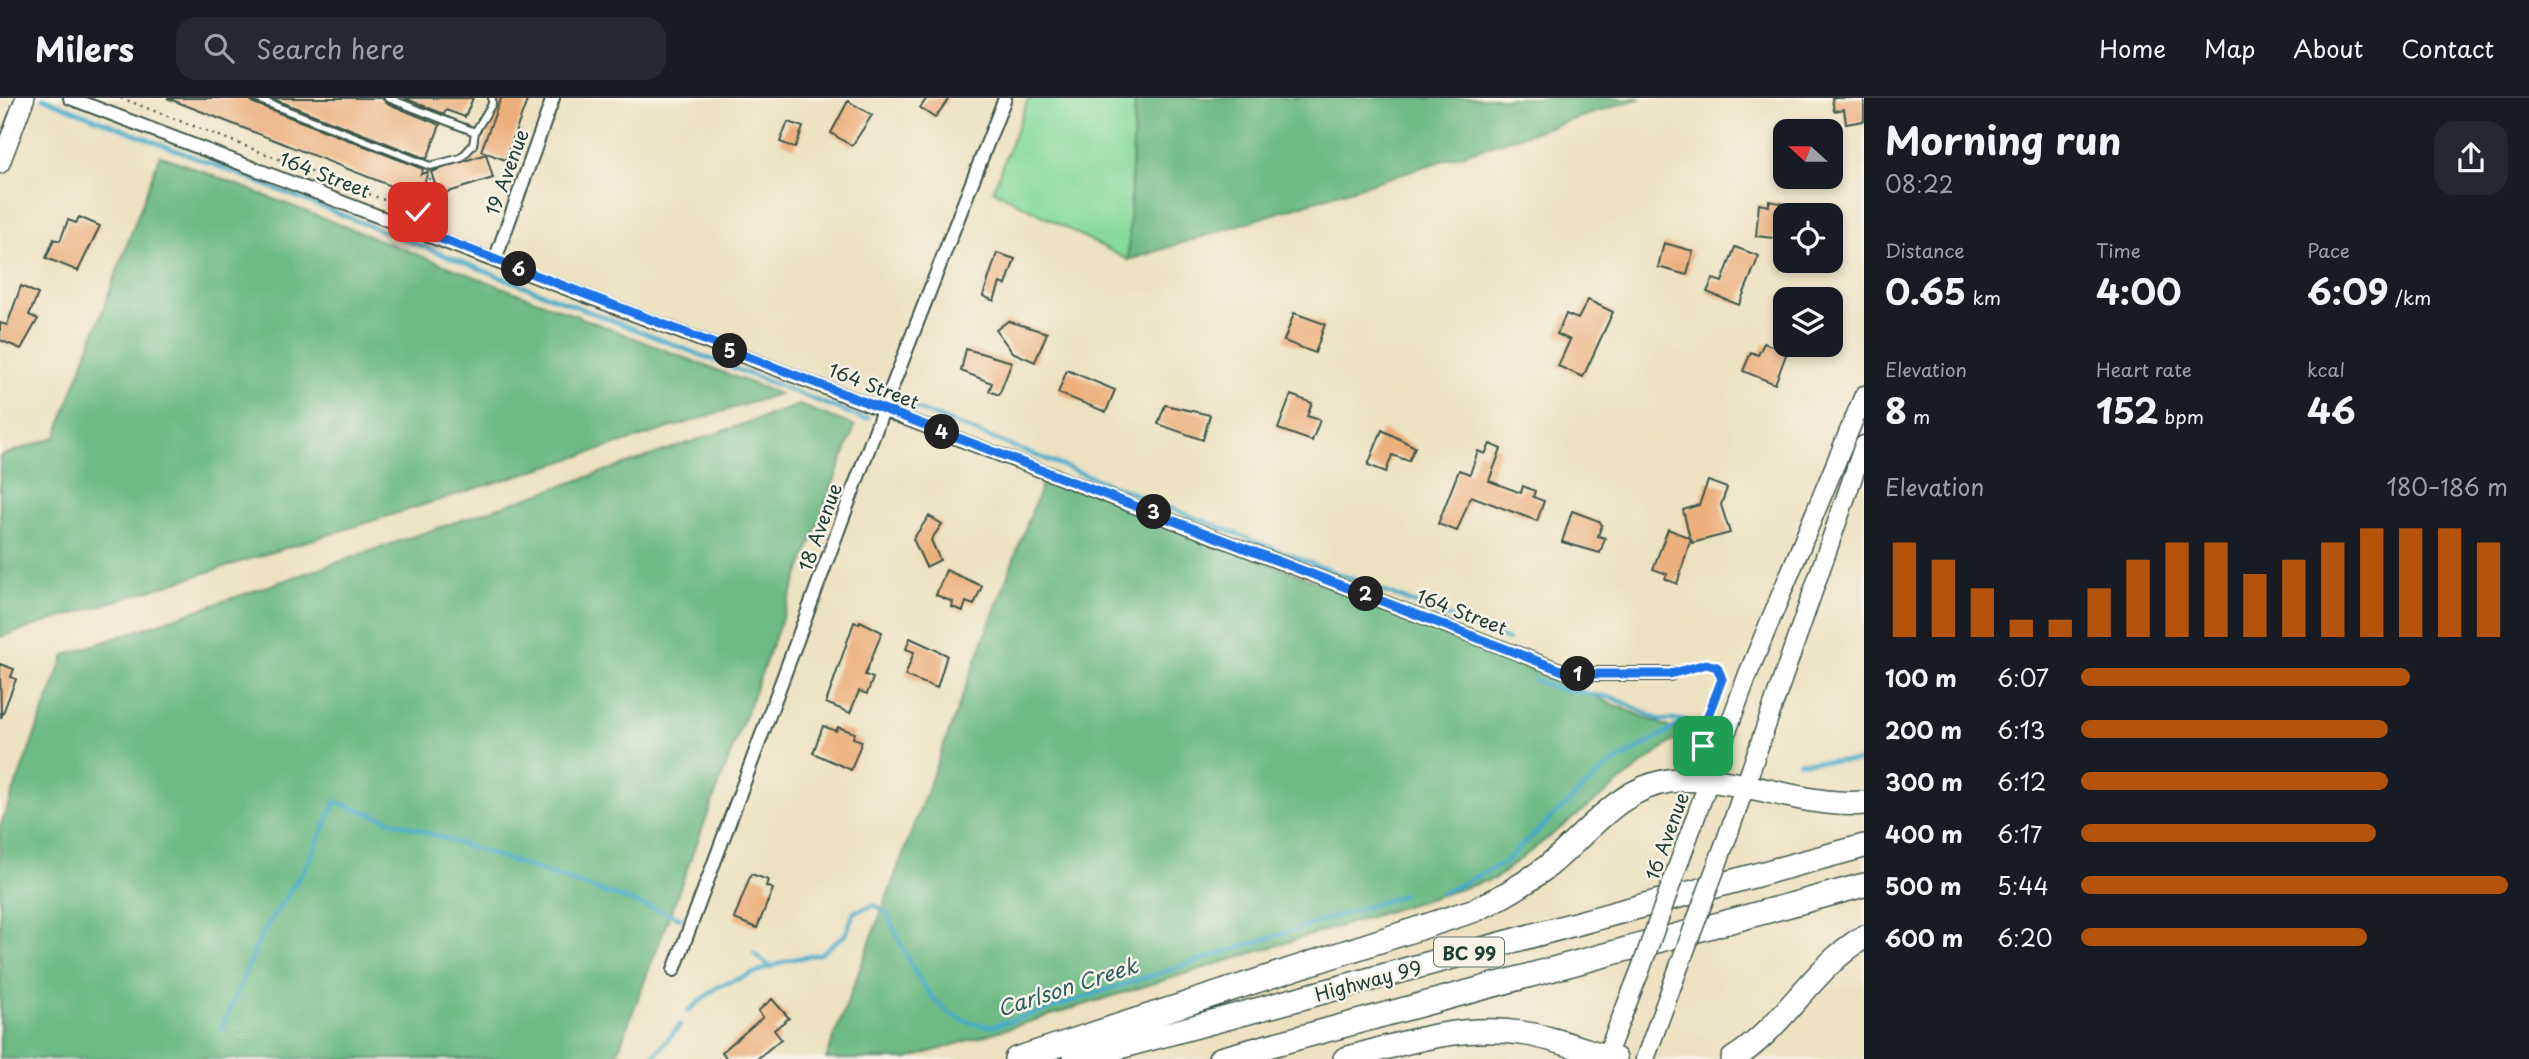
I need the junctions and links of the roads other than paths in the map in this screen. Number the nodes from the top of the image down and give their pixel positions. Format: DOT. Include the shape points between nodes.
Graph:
graph roads {
  1 [pos="25,98"];
  2 [pos="71,98"];
  3 [pos="255,98"];
  4 [pos="388,98"];
  5 [pos="492,98"];
  6 [pos="554,98"];
  7 [pos="1004,98"];
  8 [pos="475,132"];
  9 [pos="0,164"];
  10 [pos="495,260"];
  11 [pos="1864,395"];
  12 [pos="883,410"];
  13 [pos="1864,445"];
  14 [pos="1670,674"];
  15 [pos="1709,779"];
  16 [pos="1745,786"];
  17 [pos="1864,803"];
  18 [pos="1864,846"];
  19 [pos="1864,885"];
  20 [pos="1864,937"];
  21 [pos="674,970"];
  22 [pos="1609,1058"];
  23 [pos="1016,1059"];
  24 [pos="1075,1059"];
  25 [pos="1220,1059"];
  26 [pos="1345,1059"];
  27 [pos="1645,1059"];
  28 [pos="1733,1059"];
  1 -- 9 [label="main road"];
  2 -- 10 [label="street, 164 Street"];
  3 -- 8 [label="lane" via="430,166 461,158 473,145"];
  4 -- 8 [label="lane"];
  5 -- 8 [label="lane"];
  6 -- 10 [label="street, 19 Avenue"];
  7 -- 12 [label="street, 18 Avenue"];
  10 -- 12 [label="street, 164 Street"];
  11 -- 15 [label="main road, 16 Avenue"];
  12 -- 14 [label="street, 164 Street" via="1571,674"];
  12 -- 21 [label="street, 18 Avenue"];
  13 -- 16 [label="main road"];
  15 -- 16 [label="highway"];
  15 -- 22 [label="main road, 16 Avenue, bridge"];
  15 -- 23 [label="highway" via="1668,781 1631,795 1539,873 1475,910"];
  16 -- 17 [label="highway" via="1814,802"];
  16 -- 27 [label="main road, bridge"];
  18 -- 24 [label="highway, Highway 99 / BC 99"];
  19 -- 25 [label="highway, Highway 99 / BC 99"];
  20 -- 28 [label="highway" via="1834,959 1760,1039"];
  22 -- 26 [label="highway" via="1542,1037 1487,1030 1443,1034"];
}
